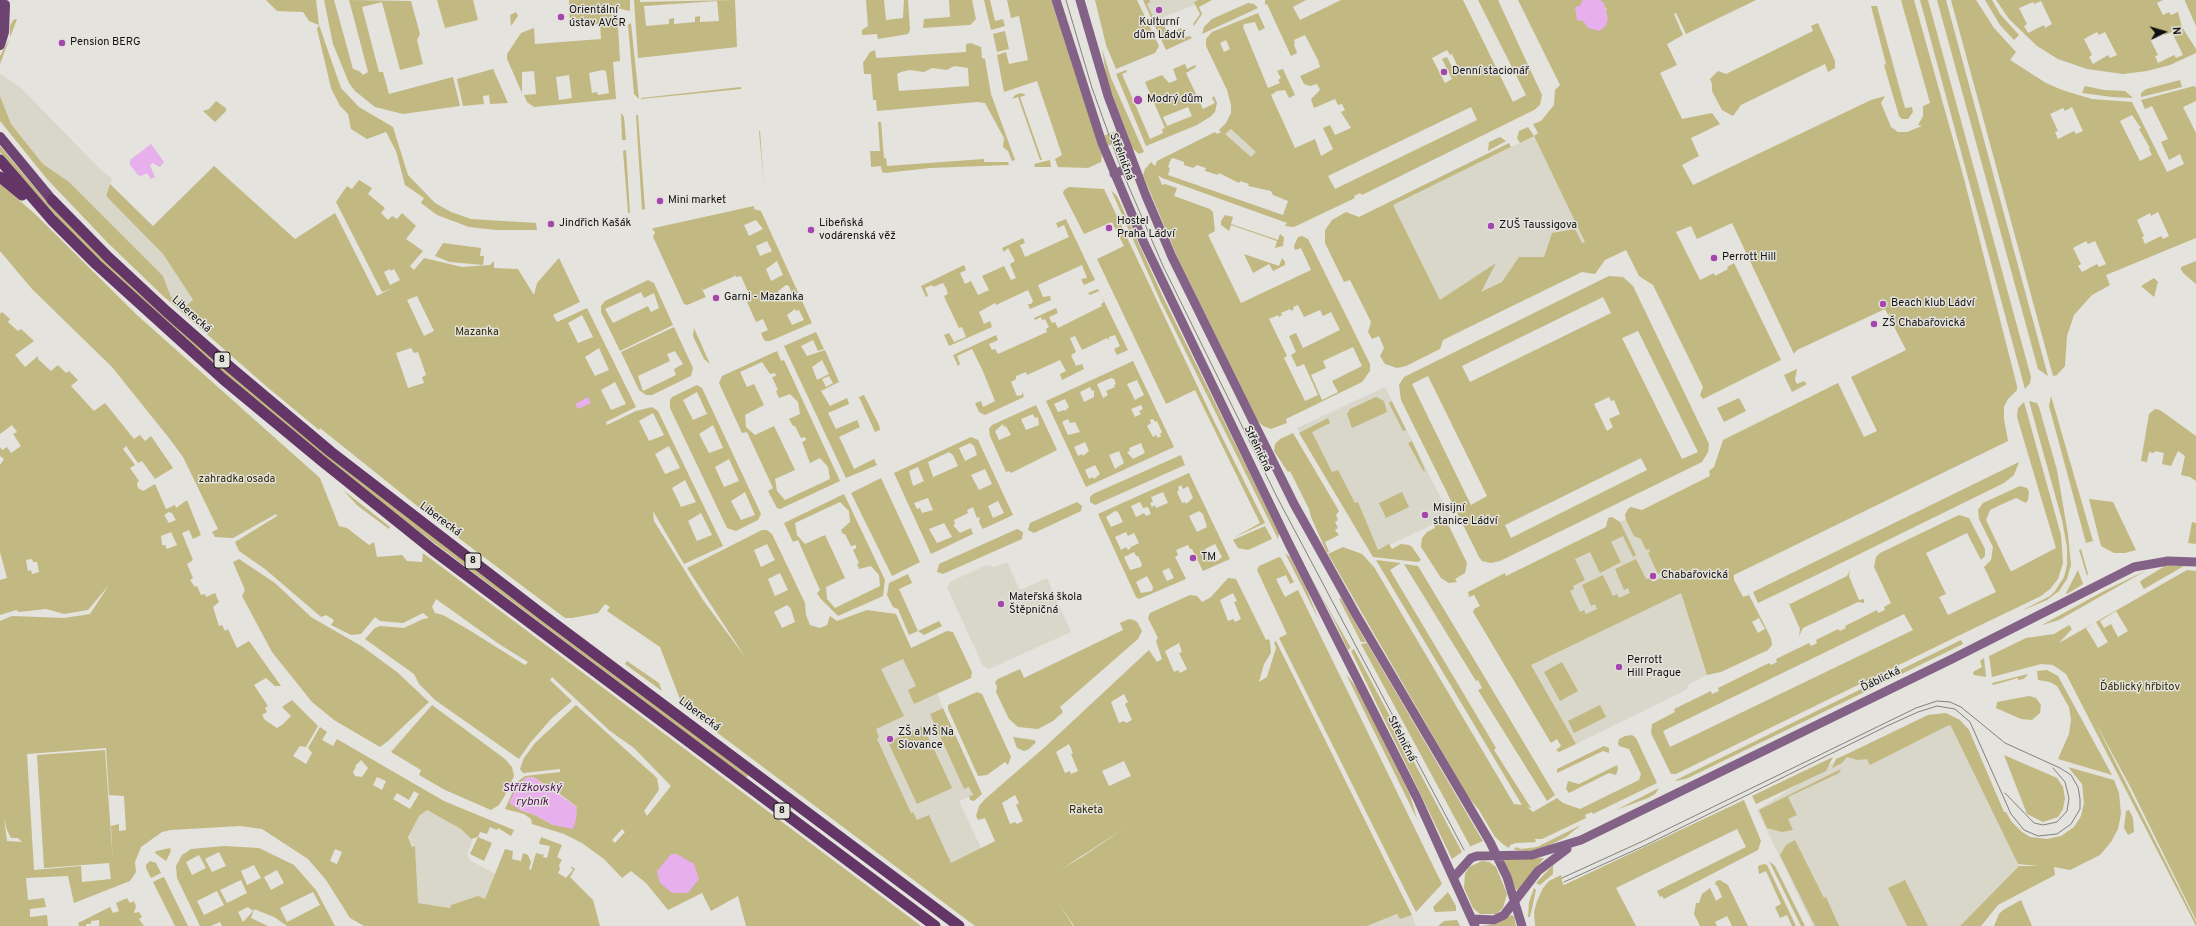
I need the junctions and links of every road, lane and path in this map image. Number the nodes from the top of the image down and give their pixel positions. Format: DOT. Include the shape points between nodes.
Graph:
graph roads {
  1 [pos="1056,0"];
  2 [pos="1080,0"];
  3 [pos="3,4"];
  4 [pos="0,28"];
  5 [pos="0,44"];
  6 [pos="0,137"];
  7 [pos="0,160"];
  8 [pos="1134,165"];
  9 [pos="1114,174"];
  10 [pos="0,177"];
  11 [pos="52,200"];
  12 [pos="52,220"];
  13 [pos="2196,562"];
  14 [pos="1581,840"];
  15 [pos="1496,855"];
  16 [pos="1454,877"];
  17 [pos="1515,902"];
  18 [pos="1474,922"];
  19 [pos="936,926"];
  20 [pos="959,926"];
  21 [pos="1522,926"];
  1 -- 9 [label="main road, Střelničná"];
  2 -- 8 [label="main road, Střelničná" via="1108,96"];
  3 -- 5 [label="main road" via="4,32"];
  4 -- 5 [label="main road"];
  6 -- 11 [label="main road, Liberecká / 8"];
  7 -- 12 [label="highway, 8"];
  8 -- 9 [label="main road"];
  8 -- 15 [label="main road, Střelničná" via="1172,257 1294,504"];
  9 -- 16 [label="main road, Střelničná" via="1171,303"];
  10 -- 12 [label="highway"];
  11 -- 20 [label="highway, Liberecká / 8" via="166,311 331,452 543,615"];
  12 -- 19 [label="highway, 8" via="158,322 322,461 433,550"];
  13 -- 14 [label="main road, Ďáblická" via="2168,561 2134,567"];
  14 -- 15 [label="main road" via="1532,855"];
  14 -- 17 [label="main road" via="1538,871"];
  15 -- 16 [label="main road" via="1471,858"];
  15 -- 17 [label="main road, Střelničná"];
  16 -- 18 [label="main road, Střelničná"];
  17 -- 18 [label="main road" via="1499,918"];
  17 -- 21 [label="main road"];
}
